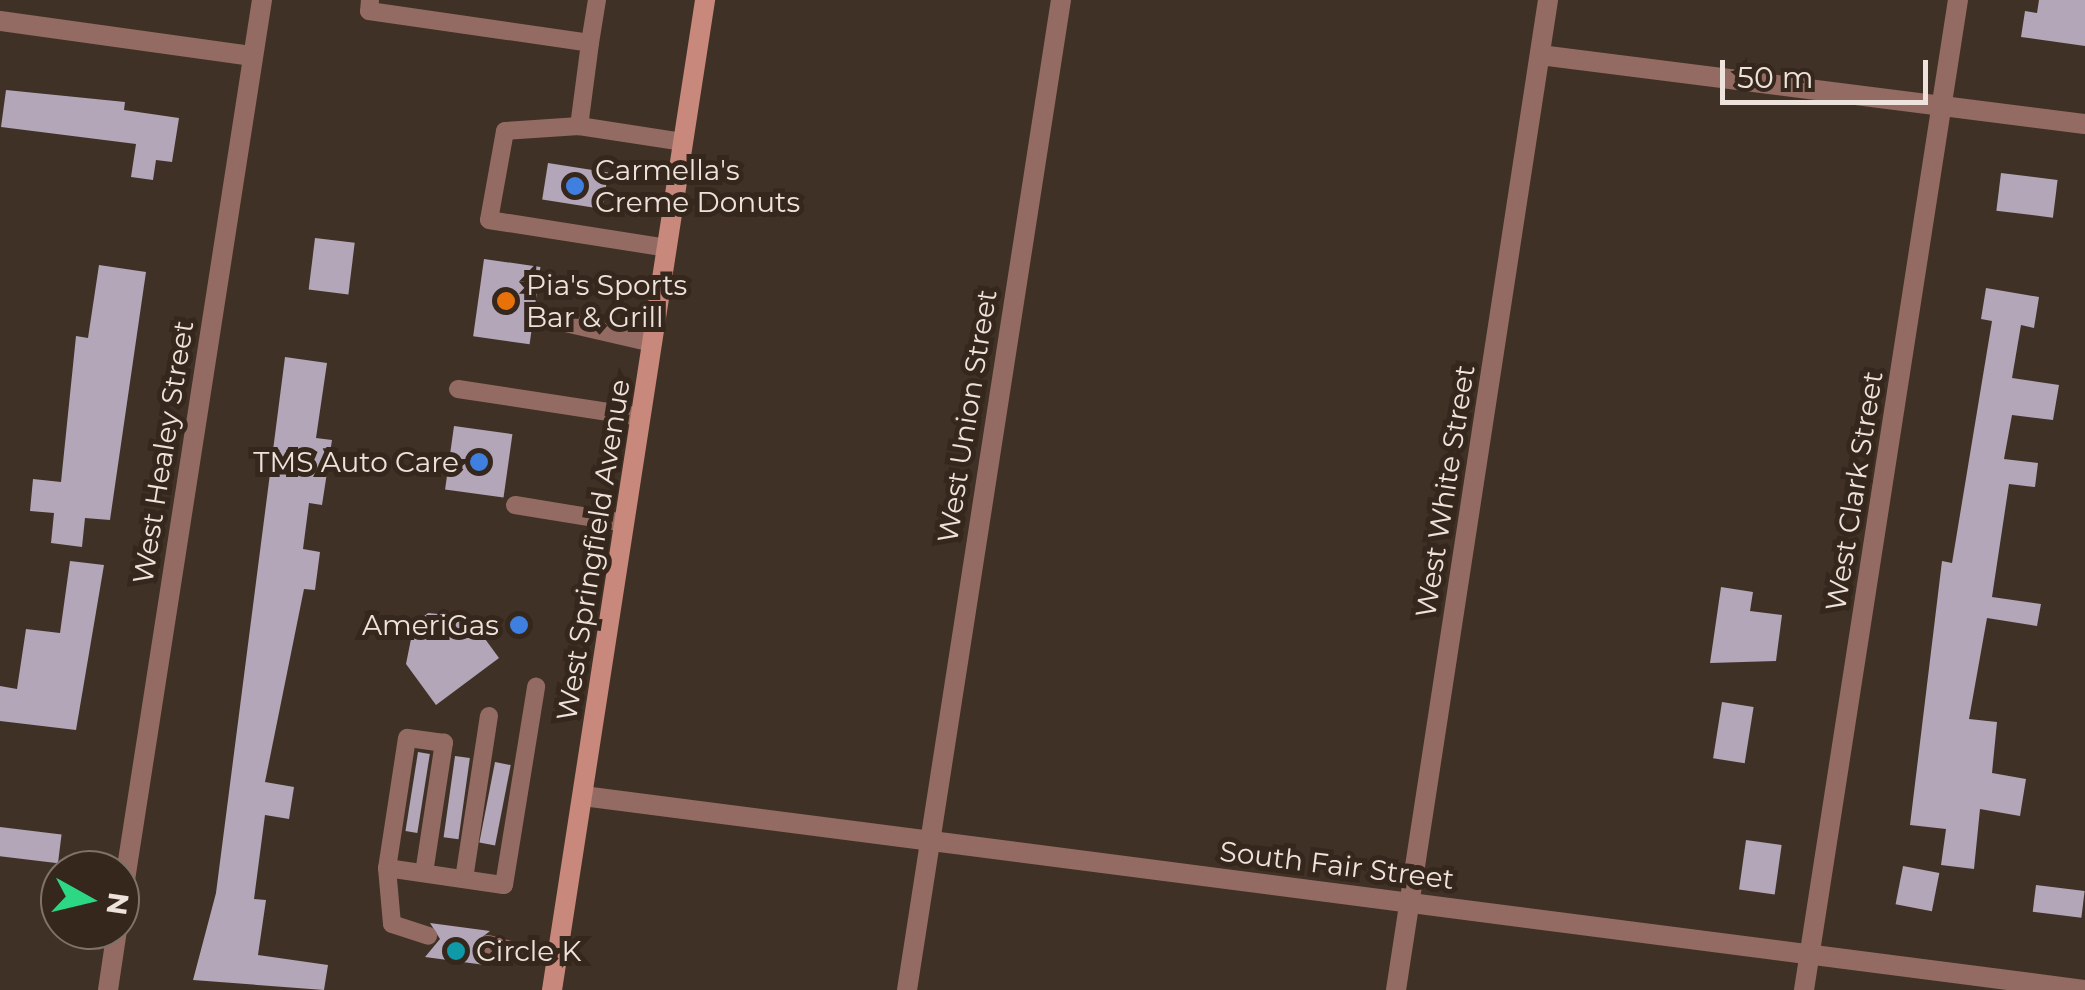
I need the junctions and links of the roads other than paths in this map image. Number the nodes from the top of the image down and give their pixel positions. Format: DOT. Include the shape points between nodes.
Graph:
graph roads {
  1 [pos="262,0"];
  2 [pos="370,0"];
  3 [pos="597,0"];
  4 [pos="706,0"];
  5 [pos="1061,0"];
  6 [pos="1548,0"];
  7 [pos="1958,0"];
  8 [pos="0,22"];
  9 [pos="590,43"];
  10 [pos="1540,55"];
  11 [pos="253,56"];
  12 [pos="1941,105"];
  13 [pos="2085,124"];
  14 [pos="578,126"];
  15 [pos="684,142"];
  16 [pos="667,248"];
  17 [pos="548,319"];
  18 [pos="652,344"];
  19 [pos="458,388"];
  20 [pos="641,418"];
  21 [pos="515,505"];
  22 [pos="625,523"];
  23 [pos="536,687"];
  24 [pos="489,716"];
  25 [pos="583,796"];
  26 [pos="928,840"];
  27 [pos="130,850"];
  28 [pos="387,868"];
  29 [pos="424,873"];
  30 [pos="464,879"];
  31 [pos="1408,902"];
  32 [pos="428,936"];
  33 [pos="488,944"];
  34 [pos="114,950"];
  35 [pos="514,951"];
  36 [pos="1810,954"];
  37 [pos="108,990"];
  38 [pos="552,990"];
  39 [pos="907,990"];
  40 [pos="1396,990"];
  41 [pos="1804,990"];
  42 [pos="2085,990"];
  1 -- 11 [label="street, West Healey Street"];
  2 -- 9 [label="lane" via="368,11"];
  3 -- 9 [label="lane"];
  4 -- 15 [label="main road, West Springfield Avenue"];
  5 -- 26 [label="street, West Union Street"];
  6 -- 10 [label="street, West White Street"];
  7 -- 12 [label="street, West Clark Street"];
  8 -- 11 [label="street"];
  9 -- 14 [label="lane"];
  10 -- 12 [label="street"];
  10 -- 31 [label="street, West White Street"];
  11 -- 27 [label="street, West Healey Street"];
  12 -- 13 [label="street"];
  12 -- 36 [label="street, West Clark Street"];
  14 -- 15 [label="lane"];
  14 -- 16 [label="lane" via="505,131 489,220"];
  15 -- 16 [label="main road, West Springfield Avenue"];
  16 -- 18 [label="main road, West Springfield Avenue"];
  17 -- 18 [label="lane"];
  18 -- 20 [label="main road, West Springfield Avenue"];
  19 -- 20 [label="lane"];
  20 -- 22 [label="main road, West Springfield Avenue"];
  21 -- 22 [label="lane"];
  22 -- 25 [label="main road, West Springfield Avenue"];
  23 -- 30 [label="lane" via="504,885"];
  24 -- 30 [label="lane"];
  25 -- 26 [label="street, South Fair Street"];
  25 -- 38 [label="main road, West Springfield Avenue"];
  26 -- 31 [label="street, South Fair Street"];
  26 -- 39 [label="street, West Union Street"];
  28 -- 29 [label="lane"];
  28 -- 29 [label="lane" via="407,738 444,743"];
  28 -- 32 [label="lane" via="392,924"];
  29 -- 30 [label="lane"];
  31 -- 36 [label="street, South Fair Street"];
  31 -- 40 [label="street, West White Street"];
  33 -- 35 [label="lane"];
  34 -- 37 [label="street"];
  36 -- 41 [label="street, West Clark Street"];
  36 -- 42 [label="street, South Fair Street"];
}
